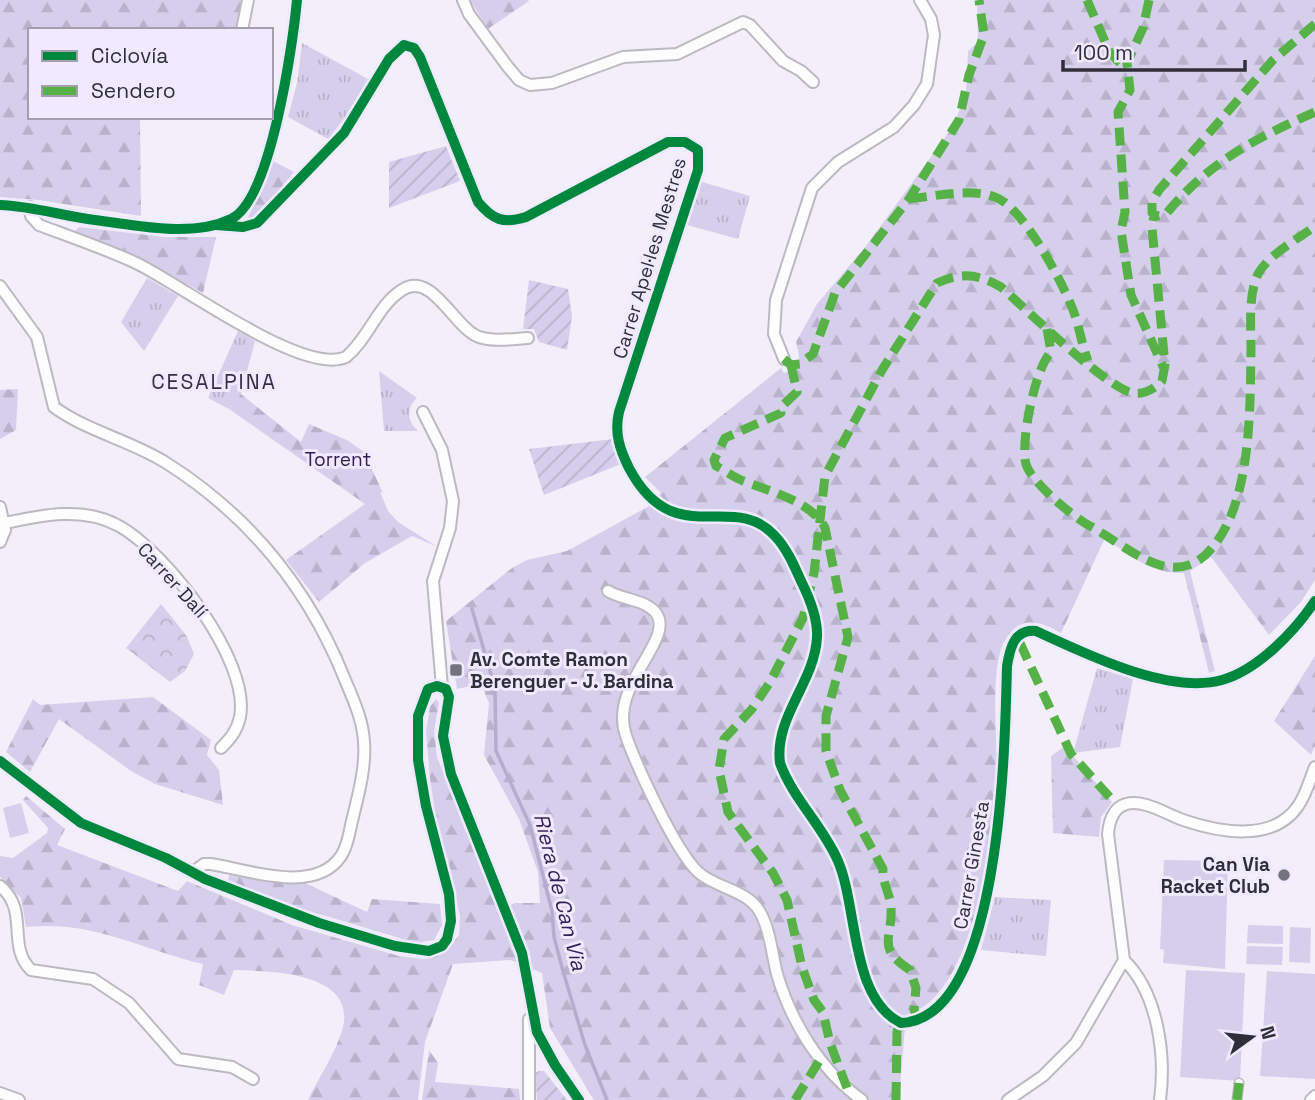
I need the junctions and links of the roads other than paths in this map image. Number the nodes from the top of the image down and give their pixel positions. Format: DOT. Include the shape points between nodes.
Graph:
graph roads {
  1 [pos="247,0"];
  2 [pos="297,0"];
  3 [pos="463,0"];
  4 [pos="920,0"];
  5 [pos="242,28"];
  6 [pos="813,82"];
  7 [pos="0,205"];
  8 [pos="30,208"];
  9 [pos="216,225"];
  10 [pos="0,286"];
  11 [pos="528,338"];
  12 [pos="783,359"];
  13 [pos="423,412"];
  14 [pos="0,508"];
  15 [pos="5,523"];
  16 [pos="0,542"];
  17 [pos="608,592"];
  18 [pos="808,597"];
  19 [pos="1315,601"];
  20 [pos="442,687"];
  21 [pos="221,748"];
  22 [pos="0,761"];
  23 [pos="1315,767"];
  24 [pos="193,872"];
  25 [pos="0,886"];
  26 [pos="1124,960"];
  27 [pos="529,999"];
  28 [pos="529,1063"];
  29 [pos="555,1065"];
  30 [pos="253,1079"];
  31 [pos="1238,1083"];
  32 [pos="0,1093"];
  33 [pos="1315,1096"];
  34 [pos="19,1100"];
  35 [pos="529,1100"];
  36 [pos="579,1100"];
  37 [pos="862,1100"];
  38 [pos="1008,1100"];
  39 [pos="1160,1100"];
  40 [pos="1237,1100"];
  41 [pos="1311,1100"];
  1 -- 5 [label="street"];
  2 -- 9 [label="street" via="286,89 253,196 238,216"];
  3 -- 6 [label="street" via="508,67 530,85 552,83 623,57 677,54 743,22 783,61"];
  4 -- 12 [label="street" via="934,35 926,84 894,127 838,162 812,188 776,300 774,334"];
  7 -- 8 [label="street"];
  8 -- 9 [label="street" via="135,224"];
  8 -- 11 [label="street" via="39,225 136,263 264,338 308,354 332,360 346,357 387,303 413,285 427,289 468,332 479,337"];
  9 -- 18 [label="street, Carrer Apel·les Mestres" via="257,223 344,133 388,59 404,45 414,48 419,57 478,202 491,218 502,222 526,217 668,142 692,145 700,156 698,170 617,422 621,450 637,482 656,504 686,516 738,517 765,528 783,545"];
  10 -- 24 [label="street" via="37,337 54,407 170,465 258,538 312,608 355,706 364,758 348,841 339,859 309,876 211,864"];
  13 -- 20 [label="street" via="442,450 453,502 433,581"];
  14 -- 15 [label="street"];
  15 -- 16 [label="street"];
  15 -- 21 [label="street, Carrer Dalí" via="64,513 101,518 119,526 160,561 207,617 235,676 240,717 235,733"];
  17 -- 37 [label="street" via="647,606 659,622 658,638 630,684 622,714 632,752 661,811 698,872 756,906 783,994 801,1029 835,1077"];
  18 -- 19 [label="street, Carrer Ginesta" via="817,636 810,666 787,718 780,763 839,862 872,994 888,1015 901,1023 919,1019 933,1009 959,976 978,937 999,819 1007,666 1017,637 1037,631 1133,672 1210,682 1228,678 1258,660"];
  20 -- 24 [label="street" via="432,686 425,695 417,734 426,806 449,894 450,931 442,946 429,951 395,946 297,915"];
  20 -- 27 [label="street" via="449,697 443,736 451,774 522,953"];
  22 -- 24 [label="street" via="81,823"];
  23 -- 26 [label="street" via="1292,814 1260,830 1212,828 1139,804 1125,804 1116,810 1108,834"];
  25 -- 30 [label="street" via="16,906 22,957 31,970 93,979 129,1003 178,1059 232,1067"];
  26 -- 38 [label="street" via="1076,1042 1044,1076"];
  26 -- 39 [label="street" via="1144,983 1150,1000 1161,1063"];
  27 -- 28 [label="street"];
  27 -- 29 [label="street" via="537,1032"];
  28 -- 29 [label="street"];
  28 -- 35 [label="street"];
  29 -- 36 [label="street"];
  31 -- 40 [label="street"];
  32 -- 34 [label="street"];
  33 -- 41 [label="street"];
}
